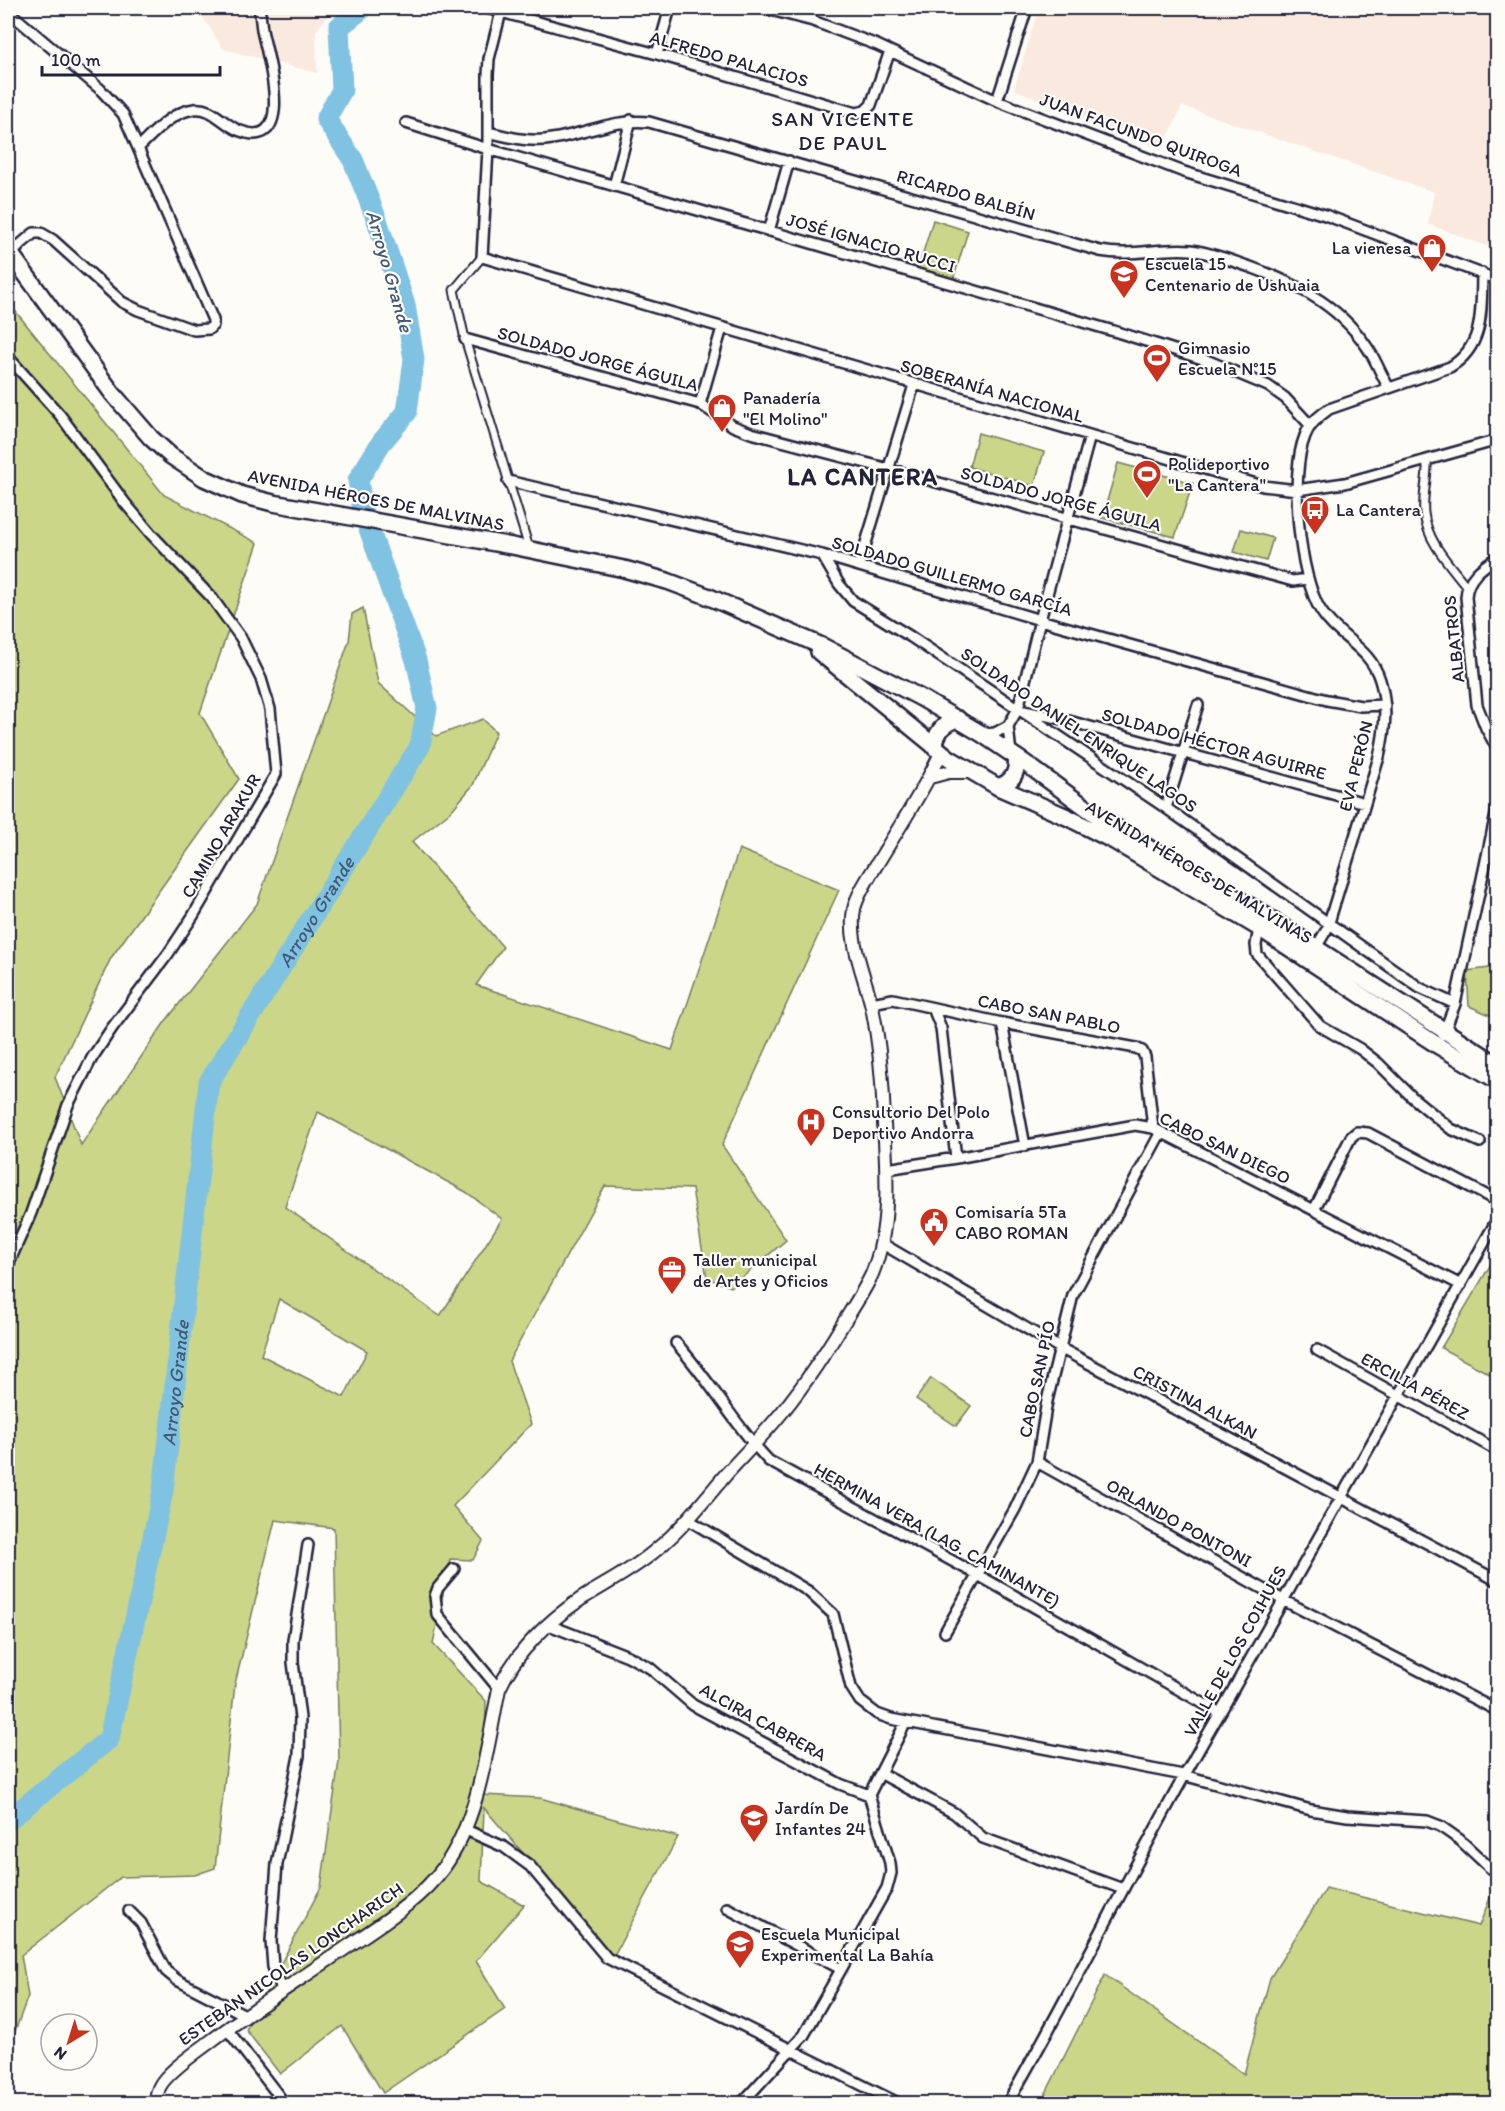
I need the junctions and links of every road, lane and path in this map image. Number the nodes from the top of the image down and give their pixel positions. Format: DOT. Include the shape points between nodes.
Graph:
graph roads {
  1 [pos="259,8"];
  2 [pos="486,8"];
  3 [pos="670,8"];
  4 [pos="763,8"];
  5 [pos="806,8"];
  6 [pos="1027,8"];
  7 [pos="8,10"];
  8 [pos="501,10"];
  9 [pos="813,21"];
  10 [pos="890,51"];
  11 [pos="657,54"];
  12 [pos="997,101"];
  13 [pos="631,120"];
  14 [pos="406,123"];
  15 [pos="488,132"];
  16 [pos="138,148"];
  17 [pos="488,149"];
  18 [pos="789,161"];
  19 [pos="614,186"];
  20 [pos="769,231"];
  21 [pos="10,253"];
  22 [pos="482,256"];
  23 [pos="1482,273"];
  24 [pos="1497,280"];
  25 [pos="722,328"];
  26 [pos="465,339"];
  27 [pos="8,357"];
  28 [pos="914,385"];
  29 [pos="1389,388"];
  30 [pos="700,404"];
  31 [pos="1311,426"];
  32 [pos="1090,436"];
  33 [pos="1497,440"];
  34 [pos="1427,461"];
  35 [pos="889,469"];
  36 [pos="508,481"];
  37 [pos="1297,490"];
  38 [pos="1069,518"];
  39 [pos="529,549"];
  40 [pos="822,555"];
  41 [pos="1497,556"];
  42 [pos="860,566"];
  43 [pos="1307,579"];
  44 [pos="1467,587"];
  45 [pos="1040,620"];
  46 [pos="795,635"];
  47 [pos="1198,705"];
  48 [pos="1385,705"];
  49 [pos="1018,710"];
  50 [pos="957,719"];
  51 [pos="1008,726"];
  52 [pos="982,734"];
  53 [pos="1496,744"];
  54 [pos="938,750"];
  55 [pos="1182,753"];
  56 [pos="1014,755"];
  57 [pos="971,771"];
  58 [pos="930,777"];
  59 [pos="998,787"];
  60 [pos="1365,802"];
  61 [pos="1497,805"];
  62 [pos="1166,808"];
  63 [pos="1329,922"];
  64 [pos="1259,928"];
  65 [pos="1312,954"];
  66 [pos="871,1003"];
  67 [pos="1455,1004"];
  68 [pos="933,1008"];
  69 [pos="1002,1023"];
  70 [pos="1441,1038"];
  71 [pos="1497,1065"];
  72 [pos="1497,1081"];
  73 [pos="1157,1130"];
  74 [pos="1480,1142"];
  75 [pos="1025,1146"];
  76 [pos="956,1158"];
  77 [pos="887,1169"];
  78 [pos="1497,1205"];
  79 [pos="1314,1210"];
  80 [pos="1497,1218"];
  81 [pos="881,1243"];
  82 [pos="8,1265"];
  83 [pos="1461,1285"];
  84 [pos="676,1343"];
  85 [pos="1060,1348"];
  86 [pos="1317,1350"];
  87 [pos="1398,1395"];
  88 [pos="753,1444"];
  89 [pos="1497,1451"];
  90 [pos="1037,1462"];
  91 [pos="1340,1498"];
  92 [pos="687,1519"];
  93 [pos="308,1545"];
  94 [pos="454,1569"];
  95 [pos="978,1575"];
  96 [pos="1497,1581"];
  97 [pos="1283,1600"];
  98 [pos="549,1624"];
  99 [pos="945,1632"];
  100 [pos="499,1689"];
  101 [pos="1497,1711"];
  102 [pos="1220,1713"];
  103 [pos="906,1722"];
  104 [pos="880,1773"];
  105 [pos="1184,1775"];
  106 [pos="870,1795"];
  107 [pos="466,1830"];
  108 [pos="1490,1868"];
  109 [pos="1123,1889"];
  110 [pos="727,1908"];
  111 [pos="129,1911"];
  112 [pos="841,1969"];
  113 [pos="283,1991"];
  114 [pos="247,2016"];
  115 [pos="227,2029"];
  116 [pos="791,2049"];
  117 [pos="154,2103"];
  118 [pos="285,2103"];
  119 [pos="741,2103"];
  120 [pos="900,2103"];
  121 [pos="1007,2103"];
  1 -- 16 [label="street" via="275,106 267,130 248,134 196,108 183,111 160,126"];
  2 -- 8 [label="street, ALFREDO PALACIOS"];
  3 -- 11 [label="street"];
  4 -- 9 [label="street, JUAN FACUNDO QUIROGA"];
  5 -- 9 [label="street"];
  6 -- 12 [label="street"];
  7 -- 16 [label="street" via="100,89 123,114"];
  8 -- 11 [label="street, ALFREDO PALACIOS"];
  8 -- 15 [label="street" via="488,75"];
  9 -- 10 [label="street, JUAN FACUNDO QUIROGA"];
  10 -- 11 [label="street, ALFREDO PALACIOS" via="871,105 856,113"];
  10 -- 12 [label="street, JUAN FACUNDO QUIROGA"];
  12 -- 23 [label="street, JUAN FACUNDO QUIROGA" via="1185,172 1314,212"];
  13 -- 15 [label="street, RICARDO BALBÍN" via="550,140"];
  13 -- 18 [label="street, RICARDO BALBÍN"];
  13 -- 19 [label="street"];
  14 -- 17 [label="street, JOSÉ IGNACIO RUCCI"];
  15 -- 17 [label="street"];
  16 -- 21 [label="street" via="213,320 209,329 194,330 122,302 42,233 34,233"];
  17 -- 19 [label="street, JOSÉ IGNACIO RUCCI"];
  17 -- 22 [label="street"];
  18 -- 20 [label="street"];
  18 -- 29 [label="street, RICARDO BALBÍN" via="1100,251 1118,255 1190,250 1216,255 1287,281 1321,300 1349,324 1372,354"];
  19 -- 20 [label="street, JOSÉ IGNACIO RUCCI"];
  20 -- 31 [label="street, JOSÉ IGNACIO RUCCI" via="1206,360 1268,386"];
  21 -- 39 [label="highway, AVENIDA HÉROES DE MALVINAS" via="130,416 187,468 242,495 305,510"];
  22 -- 25 [label="street, SOBERANÍA NACIONAL"];
  22 -- 26 [label="street" via="454,290"];
  23 -- 24 [label="street, JUAN FACUNDO QUIROGA"];
  23 -- 29 [label="street, EVA PERÓN" via="1478,328 1473,346 1463,359"];
  25 -- 28 [label="street, SOBERANÍA NACIONAL"];
  25 -- 30 [label="street"];
  26 -- 30 [label="street, SOLDADO JORGE ÁGUILA"];
  26 -- 36 [label="street"];
  27 -- 82 [label="street, CAMINO ARAKUR" via="60,415 152,535 212,598 241,638 261,679 270,709 276,774 194,916 92,1058 68,1105"];
  28 -- 32 [label="street, SOBERANÍA NACIONAL"];
  28 -- 35 [label="street"];
  29 -- 31 [label="street, EVA PERÓN" via="1329,409"];
  30 -- 35 [label="street, SOLDADO JORGE ÁGUILA" via="751,433"];
  31 -- 37 [label="street, EVA PERÓN" via="1298,463"];
  32 -- 37 [label="street, SOBERANÍA NACIONAL" via="1263,486"];
  32 -- 38 [label="street"];
  33 -- 34 [label="street, SOBERANÍA NACIONAL"];
  34 -- 37 [label="street, SOBERANÍA NACIONAL" via="1345,483"];
  34 -- 44 [label="street, ALBATROS" via="1424,514 1431,537"];
  35 -- 38 [label="street, SOLDADO JORGE ÁGUILA"];
  35 -- 42 [label="street"];
  36 -- 39 [label="street"];
  36 -- 40 [label="street, SOLDADO GUILLERMO GARCÍA"];
  37 -- 43 [label="street, EVA PERÓN"];
  38 -- 43 [label="street, SOLDADO JORGE ÁGUILA" via="1293,581"];
  38 -- 45 [label="street"];
  39 -- 46 [label="highway, AVENIDA HÉROES DE MALVINAS" via="667,581"];
  40 -- 42 [label="street, SOLDADO GUILLERMO GARCÍA"];
  40 -- 49 [label="street, SOLDADO DANIEL ENRIQUE LAGOS" via="853,601"];
  41 -- 44 [label="street"];
  42 -- 45 [label="street, SOLDADO GUILLERMO GARCÍA"];
  43 -- 48 [label="street, EVA PERÓN" via="1321,611 1370,658 1380,679"];
  44 -- 53 [label="street, ALBATROS" via="1477,705"];
  45 -- 48 [label="street, SOLDADO GUILLERMO GARCÍA" via="1327,700 1361,706"];
  45 -- 49 [label="street"];
  46 -- 50 [label="highway, AVENIDA HÉROES DE MALVINAS"];
  46 -- 54 [label="highway, AVENIDA HÉROES DE MALVINAS"];
  47 -- 55 [label="street"];
  48 -- 60 [label="street, EVA PERÓN" via="1385,733"];
  49 -- 51 [label="street"];
  49 -- 55 [label="street, SOLDADO HÉCTOR AGUIRRE"];
  49 -- 62 [label="street, SOLDADO DANIEL ENRIQUE LAGOS"];
  50 -- 52 [label="highway, AVENIDA HÉROES DE MALVINAS"];
  50 -- 54 [label="highway" via="939,731"];
  51 -- 52 [label="street"];
  51 -- 56 [label="street"];
  52 -- 56 [label="highway, AVENIDA HÉROES DE MALVINAS"];
  54 -- 57 [label="highway, AVENIDA HÉROES DE MALVINAS"];
  54 -- 58 [label="street, ESTEBAN NICOLAS LONCHARICH"];
  55 -- 60 [label="street, SOLDADO HÉCTOR AGUIRRE"];
  55 -- 62 [label="street"];
  56 -- 59 [label="highway" via="1014,777"];
  56 -- 65 [label="highway, AVENIDA HÉROES DE MALVINAS" via="1145,847 1235,897"];
  57 -- 58 [label="street"];
  57 -- 59 [label="highway, AVENIDA HÉROES DE MALVINAS"];
  58 -- 66 [label="street, ESTEBAN NICOLAS LONCHARICH" via="855,907 853,927"];
  59 -- 64 [label="highway, AVENIDA HÉROES DE MALVINAS" via="1114,841"];
  60 -- 63 [label="street, EVA PERÓN"];
  61 -- 67 [label="street"];
  62 -- 63 [label="street, SOLDADO DANIEL ENRIQUE LAGOS"];
  63 -- 65 [label="street, EVA PERÓN"];
  63 -- 67 [label="street, SOLDADO DANIEL ENRIQUE LAGOS" via="1420,988"];
  64 -- 65 [label="highway, AVENIDA HÉROES DE MALVINAS"];
  64 -- 74 [label="street" via="1257,954 1320,1026 1378,1063 1451,1128"];
  65 -- 70 [label="highway, AVENIDA HÉROES DE MALVINAS"];
  66 -- 68 [label="street, CABO SAN PABLO" via="893,999"];
  66 -- 77 [label="street, ESTEBAN NICOLAS LONCHARICH" via="883,1088"];
  67 -- 70 [label="street"];
  68 -- 69 [label="street, CABO SAN PABLO"];
  68 -- 76 [label="street" via="941,1029"];
  69 -- 73 [label="street, CABO SAN PABLO" via="1142,1051"];
  69 -- 75 [label="street"];
  70 -- 71 [label="highway, AVENIDA HÉROES DE MALVINAS"];
  70 -- 72 [label="highway, AVENIDA HÉROES DE MALVINAS"];
  73 -- 75 [label="street, CABO SAN DIEGO" via="1135,1125"];
  73 -- 79 [label="street, CABO SAN DIEGO"];
  73 -- 85 [label="street, CABO SAN PÍO" via="1079,1281"];
  75 -- 76 [label="street, CABO SAN DIEGO"];
  76 -- 77 [label="street, CABO SAN DIEGO"];
  77 -- 81 [label="street, ESTEBAN NICOLAS LONCHARICH"];
  78 -- 79 [label="street" via="1495,1200 1368,1132 1357,1132"];
  79 -- 83 [label="street, CABO SAN DIEGO"];
  80 -- 83 [label="street, VALLE DE LOS COIHUES"];
  81 -- 85 [label="street, CRISTINA ALKAN"];
  81 -- 88 [label="street, ESTEBAN NICOLAS LONCHARICH" via="869,1279 834,1338 790,1402"];
  83 -- 87 [label="street, VALLE DE LOS COIHUES"];
  84 -- 88 [label="street, HERMINA VERA (LAG. CAMINANTE)"];
  85 -- 90 [label="street, CABO SAN PÍO"];
  85 -- 91 [label="street, CRISTINA ALKAN"];
  86 -- 87 [label="street, ERCILIA PÉREZ"];
  87 -- 89 [label="street, ERCILIA PÉREZ"];
  87 -- 91 [label="street, VALLE DE LOS COIHUES"];
  88 -- 92 [label="street, ESTEBAN NICOLAS LONCHARICH"];
  88 -- 95 [label="street, HERMINA VERA (LAG. CAMINANTE)" via="769,1461"];
  90 -- 95 [label="street, CABO SAN PÍO"];
  90 -- 97 [label="street, ORLANDO PONTONI"];
  91 -- 96 [label="street, CRISTINA ALKAN"];
  91 -- 97 [label="street, VALLE DE LOS COIHUES"];
  92 -- 98 [label="street, ESTEBAN NICOLAS LONCHARICH" via="656,1550"];
  92 -- 103 [label="street" via="808,1592 833,1614 851,1687 860,1701 877,1714"];
  93 -- 113 [label="street" via="293,1640 299,1756 277,1864 271,1941 273,1967"];
  94 -- 100 [label="street" via="438,1588 437,1614"];
  95 -- 99 [label="street, CABO SAN PÍO"];
  95 -- 102 [label="street, HERMINA VERA (LAG. CAMINANTE)"];
  97 -- 101 [label="street, ORLANDO PONTONI"];
  97 -- 102 [label="street, VALLE DE LOS COIHUES"];
  98 -- 100 [label="street, ESTEBAN NICOLAS LONCHARICH" via="513,1664"];
  98 -- 106 [label="street, ALCIRA CABRERA" via="636,1660 693,1704 840,1784"];
  100 -- 107 [label="street, ESTEBAN NICOLAS LONCHARICH"];
  102 -- 105 [label="street, VALLE DE LOS COIHUES"];
  103 -- 104 [label="street"];
  103 -- 105 [label="street"];
  104 -- 106 [label="street"];
  104 -- 109 [label="street" via="954,1813 984,1838"];
  105 -- 108 [label="street" via="1311,1810 1427,1821 1460,1840"];
  105 -- 109 [label="street, VALLE DE LOS COIHUES"];
  106 -- 112 [label="street" via="891,1873 887,1888"];
  107 -- 113 [label="street, ESTEBAN NICOLAS LONCHARICH" via="446,1864 421,1894"];
  107 -- 116 [label="street" via="504,1847 530,1866 607,1958"];
  109 -- 121 [label="street, VALLE DE LOS COIHUES"];
  110 -- 112 [label="street"];
  111 -- 114 [label="street" via="141,1923 166,1971"];
  112 -- 116 [label="street" via="804,2035"];
  113 -- 114 [label="street, ESTEBAN NICOLAS LONCHARICH"];
  114 -- 115 [label="street, ESTEBAN NICOLAS LONCHARICH"];
  115 -- 117 [label="street, ESTEBAN NICOLAS LONCHARICH" via="179,2066 160,2086"];
  115 -- 118 [label="street"];
  116 -- 119 [label="street"];
  116 -- 120 [label="street"];
}
